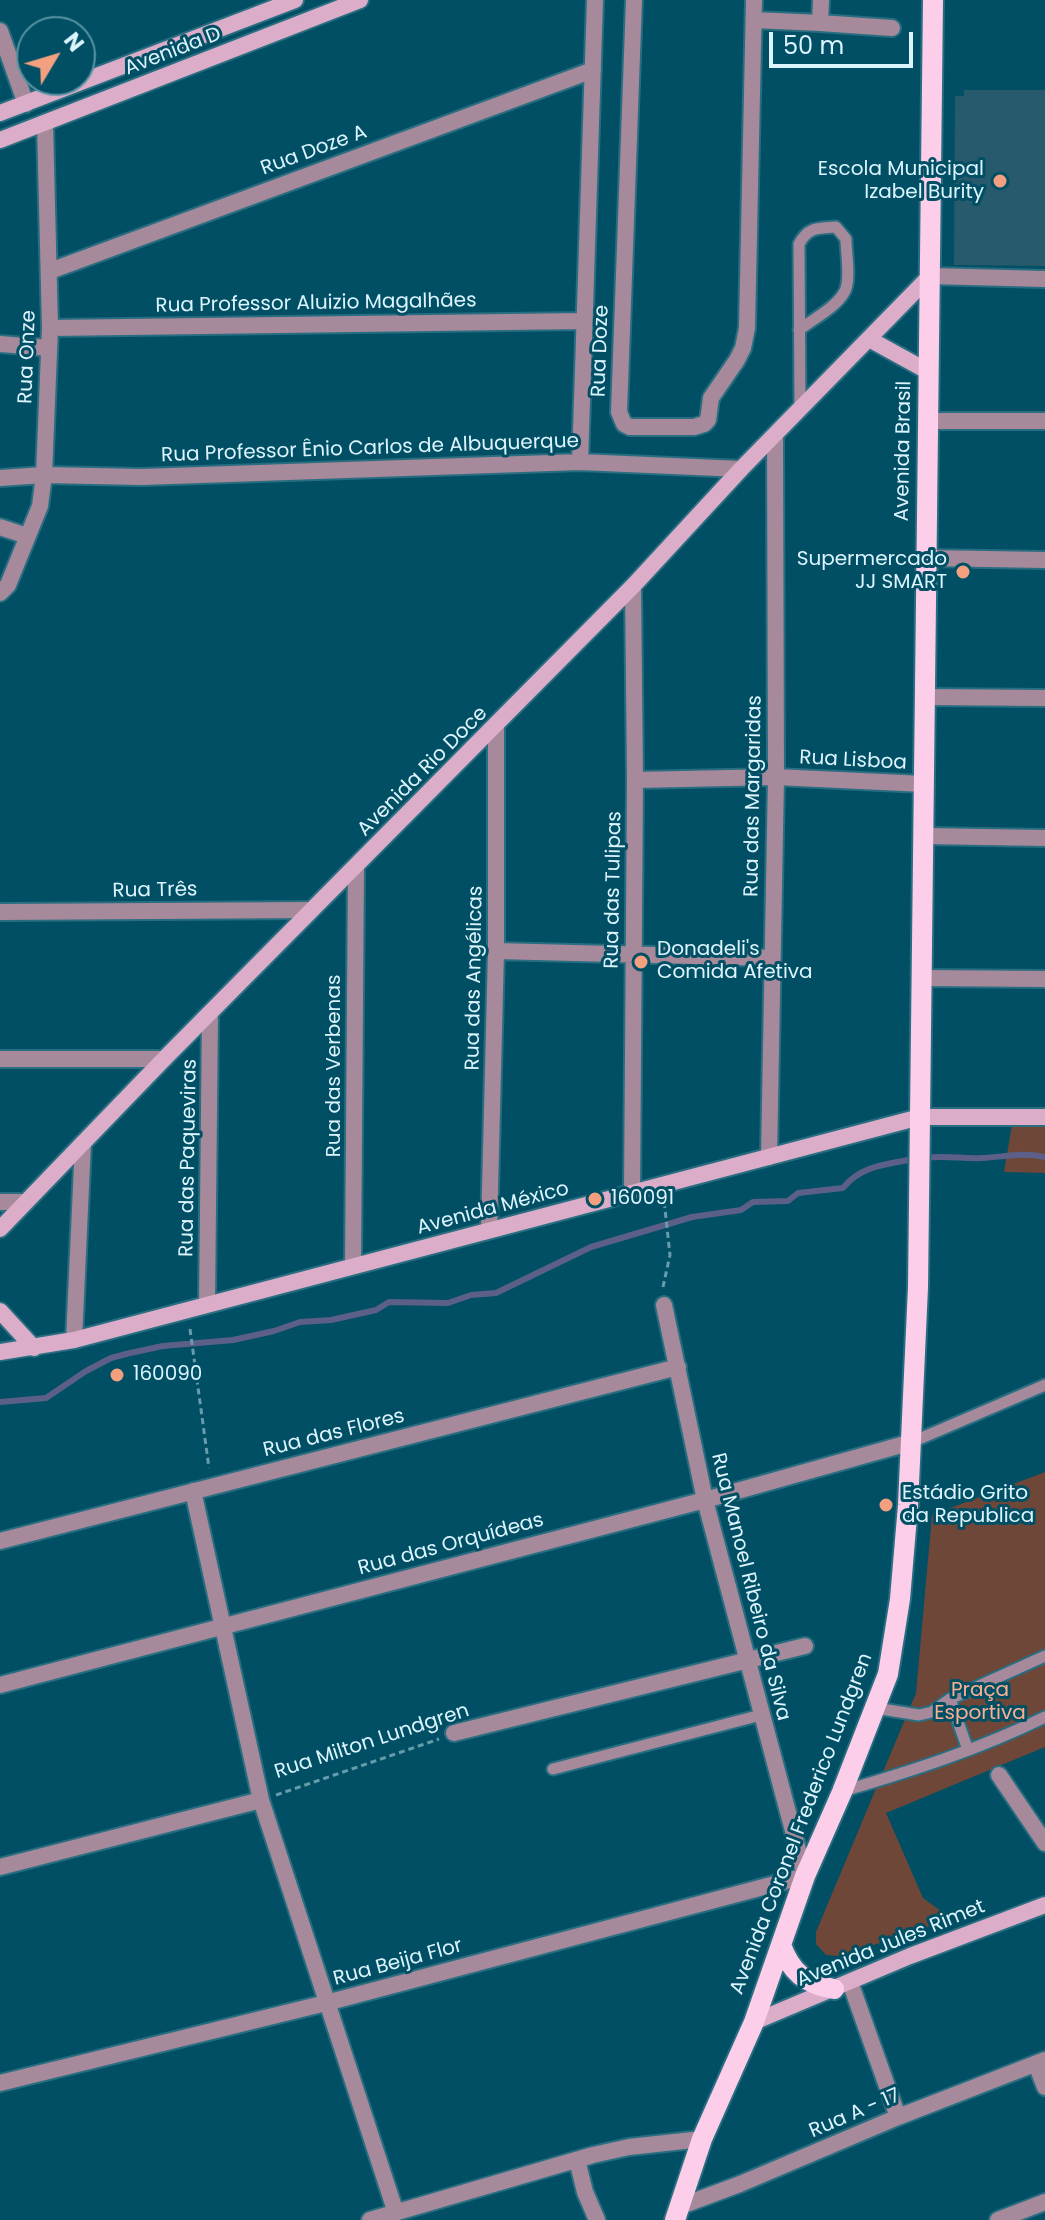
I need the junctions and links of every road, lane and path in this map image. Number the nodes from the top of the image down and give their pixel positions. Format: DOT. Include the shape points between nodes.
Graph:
graph roads {
  1 [pos="295,0"];
  2 [pos="360,0"];
  3 [pos="595,0"];
  4 [pos="634,0"];
  5 [pos="754,0"];
  6 [pos="821,0"];
  7 [pos="933,0"];
  8 [pos="754,20"];
  9 [pos="820,23"];
  10 [pos="892,28"];
  11 [pos="0,31"];
  12 [pos="180,45"];
  13 [pos="186,68"];
  14 [pos="593,70"];
  15 [pos="26,104"];
  16 [pos="0,113"];
  17 [pos="45,123"];
  18 [pos="0,140"];
  19 [pos="50,271"];
  20 [pos="930,276"];
  21 [pos="1045,279"];
  22 [pos="583,321"];
  23 [pos="50,328"];
  24 [pos="799,330"];
  25 [pos="869,339"];
  26 [pos="0,344"];
  27 [pos="49,348"];
  28 [pos="929,372"];
  29 [pos="800,409"];
  30 [pos="928,421"];
  31 [pos="1045,421"];
  32 [pos="775,435"];
  33 [pos="580,462"];
  34 [pos="741,469"];
  35 [pos="44,475"];
  36 [pos="0,478"];
  37 [pos="0,527"];
  38 [pos="27,536"];
  39 [pos="927,558"];
  40 [pos="1045,560"];
  41 [pos="633,586"];
  42 [pos="4,589"];
  43 [pos="925,697"];
  44 [pos="1045,698"];
  45 [pos="496,727"];
  46 [pos="776,777"];
  47 [pos="635,780"];
  48 [pos="924,784"];
  49 [pos="924,836"];
  50 [pos="1045,838"];
  51 [pos="356,868"];
  52 [pos="311,910"];
  53 [pos="0,912"];
  54 [pos="496,951"];
  55 [pos="633,953"];
  56 [pos="772,958"];
  57 [pos="922,978"];
  58 [pos="1045,979"];
  59 [pos="210,1013"];
  60 [pos="0,1059"];
  61 [pos="164,1059"];
  62 [pos="920,1117"];
  63 [pos="1045,1117"];
  64 [pos="920,1142"];
  65 [pos="83,1143"];
  66 [pos="769,1157"];
  67 [pos="632,1193"];
  68 [pos="0,1202"];
  69 [pos="24,1202"];
  70 [pos="665,1217"];
  71 [pos="0,1229"];
  72 [pos="489,1230"];
  73 [pos="353,1265"];
  74 [pos="207,1304"];
  75 [pos="664,1305"];
  76 [pos="187,1309"];
  77 [pos="0,1311"];
  78 [pos="74,1340"];
  79 [pos="34,1348"];
  80 [pos="0,1352"];
  81 [pos="678,1367"];
  82 [pos="1045,1385"];
  83 [pos="912,1442"];
  84 [pos="212,1486"];
  85 [pos="193,1491"];
  86 [pos="705,1500"];
  87 [pos="0,1541"];
  88 [pos="221,1626"];
  89 [pos="805,1646"];
  90 [pos="1045,1656"];
  91 [pos="746,1661"];
  92 [pos="0,1685"];
  93 [pos="950,1699"];
  94 [pos="875,1708"];
  95 [pos="761,1715"];
  96 [pos="1045,1717"];
  97 [pos="454,1733"];
  98 [pos="968,1750"];
  99 [pos="553,1769"];
  100 [pos="999,1775"];
  101 [pos="842,1792"];
  102 [pos="261,1800"];
  103 [pos="1045,1843"];
  104 [pos="0,1867"];
  105 [pos="805,1876"];
  106 [pos="1045,1905"];
  107 [pos="781,1945"];
  108 [pos="842,1986"];
  109 [pos="326,2003"];
  110 [pos="754,2022"];
  111 [pos="1041,2062"];
  112 [pos="0,2083"];
  113 [pos="1045,2087"];
  114 [pos="898,2117"];
  115 [pos="702,2139"];
  116 [pos="577,2160"];
  117 [pos="1045,2202"];
  118 [pos="396,2213"];
  119 [pos="678,2213"];
  120 [pos="370,2220"];
  121 [pos="597,2220"];
  122 [pos="998,2220"];
  1 -- 12 [label="street, Avenida D"];
  2 -- 13 [label="street, Avenida D"];
  3 -- 14 [label="street, Rua Doze"];
  4 -- 8 [label="street, Rua Doze" via="619,412 630,427 704,424 711,398 743,348"];
  5 -- 8 [label="street, Rua Doze"];
  6 -- 9 [label="street"];
  7 -- 20 [label="main road, Avenida Brasil"];
  8 -- 9 [label="street"];
  9 -- 10 [label="street"];
  11 -- 15 [label="street"];
  12 -- 13 [label="street"];
  12 -- 15 [label="street, Avenida D"];
  13 -- 17 [label="street, Avenida D"];
  14 -- 19 [label="street, Rua Doze A"];
  14 -- 22 [label="street, Rua Doze"];
  15 -- 16 [label="street, Avenida D"];
  17 -- 18 [label="street, Avenida D"];
  17 -- 19 [label="street, Rua Onze"];
  19 -- 23 [label="street, Rua Onze"];
  20 -- 21 [label="street"];
  20 -- 25 [label="street, Avenida Rio Doce"];
  20 -- 28 [label="main road, Avenida Brasil"];
  22 -- 23 [label="street, Rua Professor Aluizio Magalhães"];
  22 -- 33 [label="street, Rua Doze"];
  23 -- 27 [label="street, Rua Onze"];
  24 -- 24 [label="lane" via="799,244 811,229 836,227 846,239 847,286"];
  24 -- 29 [label="lane"];
  25 -- 28 [label="street"];
  25 -- 29 [label="street, Avenida Rio Doce"];
  26 -- 27 [label="street"];
  27 -- 35 [label="street, Rua Onze"];
  28 -- 30 [label="main road, Avenida Brasil"];
  29 -- 32 [label="street, Avenida Rio Doce"];
  30 -- 31 [label="street"];
  30 -- 39 [label="main road, Avenida Brasil"];
  32 -- 34 [label="street, Avenida Rio Doce"];
  32 -- 46 [label="street, Rua das Margaridas"];
  33 -- 34 [label="street, Rua Professor Ênio Carlos de Albuquerque"];
  33 -- 35 [label="street, Rua Professor Ênio Carlos de Albuquerque" via="142,477"];
  34 -- 41 [label="street, Avenida Rio Doce"];
  35 -- 36 [label="street, Rua Professor Ênio Carlos de Albuquerque"];
  35 -- 38 [label="street, Rua Onze" via="40,506"];
  37 -- 38 [label="street"];
  38 -- 42 [label="street, Rua Onze"];
  39 -- 40 [label="street"];
  39 -- 43 [label="main road, Avenida Brasil"];
  41 -- 45 [label="street, Avenida Rio Doce"];
  41 -- 47 [label="street, Rua das Tulipas"];
  43 -- 44 [label="street"];
  43 -- 48 [label="main road, Avenida Brasil"];
  45 -- 51 [label="street, Avenida Rio Doce"];
  45 -- 54 [label="street, Rua das Angélicas"];
  46 -- 47 [label="street, Rua Lisboa"];
  46 -- 48 [label="street, Rua Lisboa"];
  46 -- 56 [label="street, Rua das Margaridas"];
  47 -- 55 [label="street, Rua das Tulipas"];
  48 -- 49 [label="main road, Avenida Brasil"];
  49 -- 50 [label="street"];
  49 -- 57 [label="main road, Avenida Brasil"];
  51 -- 52 [label="street, Avenida Rio Doce"];
  51 -- 73 [label="street, Rua das Verbenas"];
  52 -- 53 [label="street, Rua Três"];
  52 -- 59 [label="street, Avenida Rio Doce"];
  54 -- 55 [label="street"];
  54 -- 72 [label="street, Rua das Angélicas"];
  55 -- 56 [label="street"];
  55 -- 67 [label="street, Rua das Tulipas"];
  56 -- 66 [label="street, Rua das Margaridas"];
  57 -- 58 [label="street"];
  57 -- 62 [label="main road, Avenida Brasil"];
  59 -- 61 [label="street, Avenida Rio Doce"];
  59 -- 74 [label="street, Rua das Paqueviras"];
  60 -- 61 [label="street"];
  61 -- 65 [label="street, Avenida Rio Doce"];
  62 -- 63 [label="street, Avenida México"];
  62 -- 64 [label="main road, Avenida Brasil"];
  62 -- 66 [label="street, Avenida México"];
  64 -- 83 [label="main road, Avenida Coronel Frederico Lundgren"];
  65 -- 69 [label="street, Avenida Rio Doce"];
  65 -- 78 [label="street"];
  66 -- 67 [label="street, Avenida México"];
  67 -- 72 [label="street, Avenida México"];
  68 -- 69 [label="street"];
  69 -- 71 [label="street, Avenida Rio Doce"];
  70 -- 75 [label="path" via="670,1255"];
  72 -- 73 [label="street, Avenida México"];
  73 -- 74 [label="street, Avenida México"];
  74 -- 76 [label="street, Avenida México"];
  75 -- 81 [label="street, Rua Manoel Ribeiro da Silva"];
  76 -- 78 [label="street, Avenida México"];
  76 -- 84 [label="path"];
  77 -- 79 [label="street"];
  78 -- 79 [label="street, Avenida México"];
  79 -- 80 [label="street, Avenida México"];
  81 -- 84 [label="street, Rua das Flores"];
  81 -- 86 [label="street, Rua Manoel Ribeiro da Silva"];
  82 -- 83 [label="lane"];
  83 -- 86 [label="street, Rua das Orquídeas"];
  83 -- 94 [label="main road, Avenida Coronel Frederico Lundgren" via="900,1599 888,1674"];
  84 -- 85 [label="street, Rua das Flores"];
  85 -- 87 [label="street, Rua das Flores"];
  85 -- 88 [label="street"];
  86 -- 88 [label="street, Rua das Orquídeas"];
  86 -- 91 [label="street, Rua Manoel Ribeiro da Silva"];
  88 -- 92 [label="street, Rua das Orquídeas"];
  88 -- 102 [label="street"];
  89 -- 91 [label="street, Rua Milton Lundgren"];
  90 -- 93 [label="lane"];
  91 -- 95 [label="street, Rua Manoel Ribeiro da Silva"];
  91 -- 97 [label="street, Rua Milton Lundgren"];
  93 -- 94 [label="lane" via="919,1715"];
  93 -- 98 [label="lane"];
  94 -- 101 [label="main road, Avenida Coronel Frederico Lundgren"];
  95 -- 99 [label="lane"];
  95 -- 105 [label="street, Rua Manoel Ribeiro da Silva"];
  96 -- 98 [label="lane"];
  97 -- 102 [label="path, Rua Milton Lundgren"];
  98 -- 101 [label="lane"];
  100 -- 103 [label="street"];
  101 -- 105 [label="main road, Avenida Coronel Frederico Lundgren"];
  102 -- 104 [label="street, Rua Milton Lundgren"];
  102 -- 109 [label="street"];
  105 -- 107 [label="main road, Avenida Coronel Frederico Lundgren"];
  105 -- 109 [label="street, Rua Beija Flor"];
  106 -- 108 [label="street, Avenida Jules Rimet"];
  107 -- 108 [label="main road" via="799,1976 816,1986"];
  107 -- 110 [label="main road, Avenida Coronel Frederico Lundgren"];
  108 -- 110 [label="street, Avenida Jules Rimet"];
  108 -- 114 [label="street"];
  109 -- 112 [label="street, Rua Beija Flor"];
  109 -- 118 [label="street"];
  110 -- 115 [label="main road, Avenida Coronel Frederico Lundgren"];
  111 -- 113 [label="street"];
  111 -- 114 [label="street, Rua A - 17"];
  114 -- 119 [label="street, Rua A - 17"];
  115 -- 116 [label="street" via="629,2147"];
  115 -- 119 [label="main road, Avenida Coronel Frederico Lundgren"];
  116 -- 118 [label="street"];
  116 -- 121 [label="street"];
  117 -- 122 [label="street"];
  118 -- 120 [label="street"];
}
